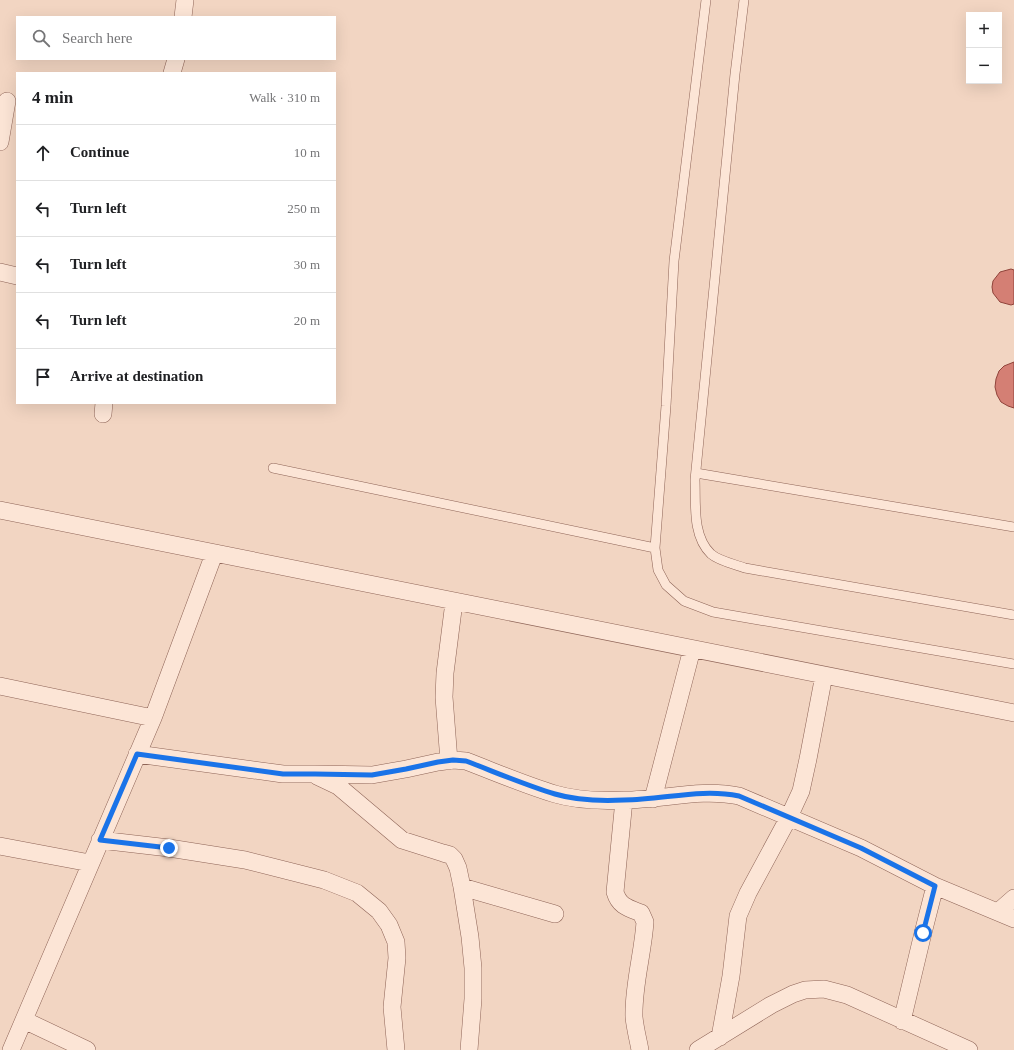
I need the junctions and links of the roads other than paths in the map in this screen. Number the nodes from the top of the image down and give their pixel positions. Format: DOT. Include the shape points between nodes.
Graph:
graph roads {
  1 [pos="185,0"];
  2 [pos="706,0"];
  3 [pos="744,0"];
  4 [pos="183,16"];
  5 [pos="176,60"];
  6 [pos="172,72"];
  7 [pos="8,101"];
  8 [pos="0,142"];
  9 [pos="0,272"];
  10 [pos="16,276"];
  11 [pos="274,468"];
  12 [pos="696,473"];
  13 [pos="0,510"];
  14 [pos="1014,527"];
  15 [pos="655,548"];
  16 [pos="214,554"];
  17 [pos="454,602"];
  18 [pos="1014,615"];
  19 [pos="692,649"];
  20 [pos="1014,664"];
  21 [pos="824,675"];
  22 [pos="0,686"];
  23 [pos="1014,713"];
  24 [pos="153,718"];
  25 [pos="137,754"];
  26 [pos="449,761"];
  27 [pos="315,774"];
  28 [pos="653,799"];
  29 [pos="624,800"];
  30 [pos="789,817"];
  31 [pos="100,840"];
  32 [pos="0,846"];
  33 [pos="90,863"];
  34 [pos="935,886"];
  35 [pos="462,887"];
  36 [pos="1014,898"];
  37 [pos="998,912"];
  38 [pos="555,914"];
  39 [pos="1014,919"];
  40 [pos="24,1020"];
  41 [pos="902,1021"];
  42 [pos="720,1037"];
  43 [pos="11,1050"];
  44 [pos="87,1050"];
  45 [pos="396,1050"];
  46 [pos="469,1050"];
  47 [pos="640,1050"];
  48 [pos="698,1050"];
  49 [pos="970,1050"];
  1 -- 4 [label="street"];
  2 -- 15 [label="lane" via="674,261"];
  3 -- 12 [label="lane"];
  5 -- 6 [label="street"];
  7 -- 8 [label="street"];
  9 -- 10 [label="street"];
  11 -- 15 [label="lane"];
  12 -- 14 [label="lane"];
  12 -- 18 [label="lane" via="697,525 700,536 712,554 724,560 745,568"];
  13 -- 16 [label="street"];
  15 -- 20 [label="lane" via="658,570 666,585 684,601 713,612"];
  16 -- 17 [label="street"];
  16 -- 24 [label="street"];
  17 -- 19 [label="street"];
  17 -- 26 [label="street" via="444,673"];
  19 -- 21 [label="street"];
  19 -- 28 [label="street"];
  21 -- 23 [label="street"];
  21 -- 30 [label="street" via="801,791"];
  22 -- 24 [label="street"];
  24 -- 25 [label="street"];
  25 -- 27 [label="street" via="283,774"];
  25 -- 31 [label="street"];
  26 -- 27 [label="street" via="372,775"];
  26 -- 29 [label="street" via="466,761 556,794"];
  27 -- 35 [label="street" via="338,786 402,840 454,859"];
  28 -- 29 [label="street"];
  28 -- 30 [label="street" via="722,792 739,796"];
  29 -- 47 [label="street" via="615,892 620,903 640,913 645,922 634,1016"];
  30 -- 34 [label="street" via="861,848"];
  30 -- 42 [label="street" via="738,916"];
  31 -- 33 [label="street"];
  31 -- 45 [label="street" via="245,860 324,880 357,893 382,916 396,942 392,1008"];
  32 -- 33 [label="street"];
  33 -- 40 [label="street"];
  34 -- 37 [label="street"];
  34 -- 41 [label="street"];
  35 -- 38 [label="street"];
  35 -- 46 [label="street" via="473,968"];
  36 -- 37 [label="street"];
  37 -- 39 [label="street"];
  40 -- 43 [label="street"];
  40 -- 44 [label="street"];
  41 -- 42 [label="street" via="848,995 824,989 805,990 771,1005"];
  41 -- 49 [label="street"];
  42 -- 48 [label="street"];
}
